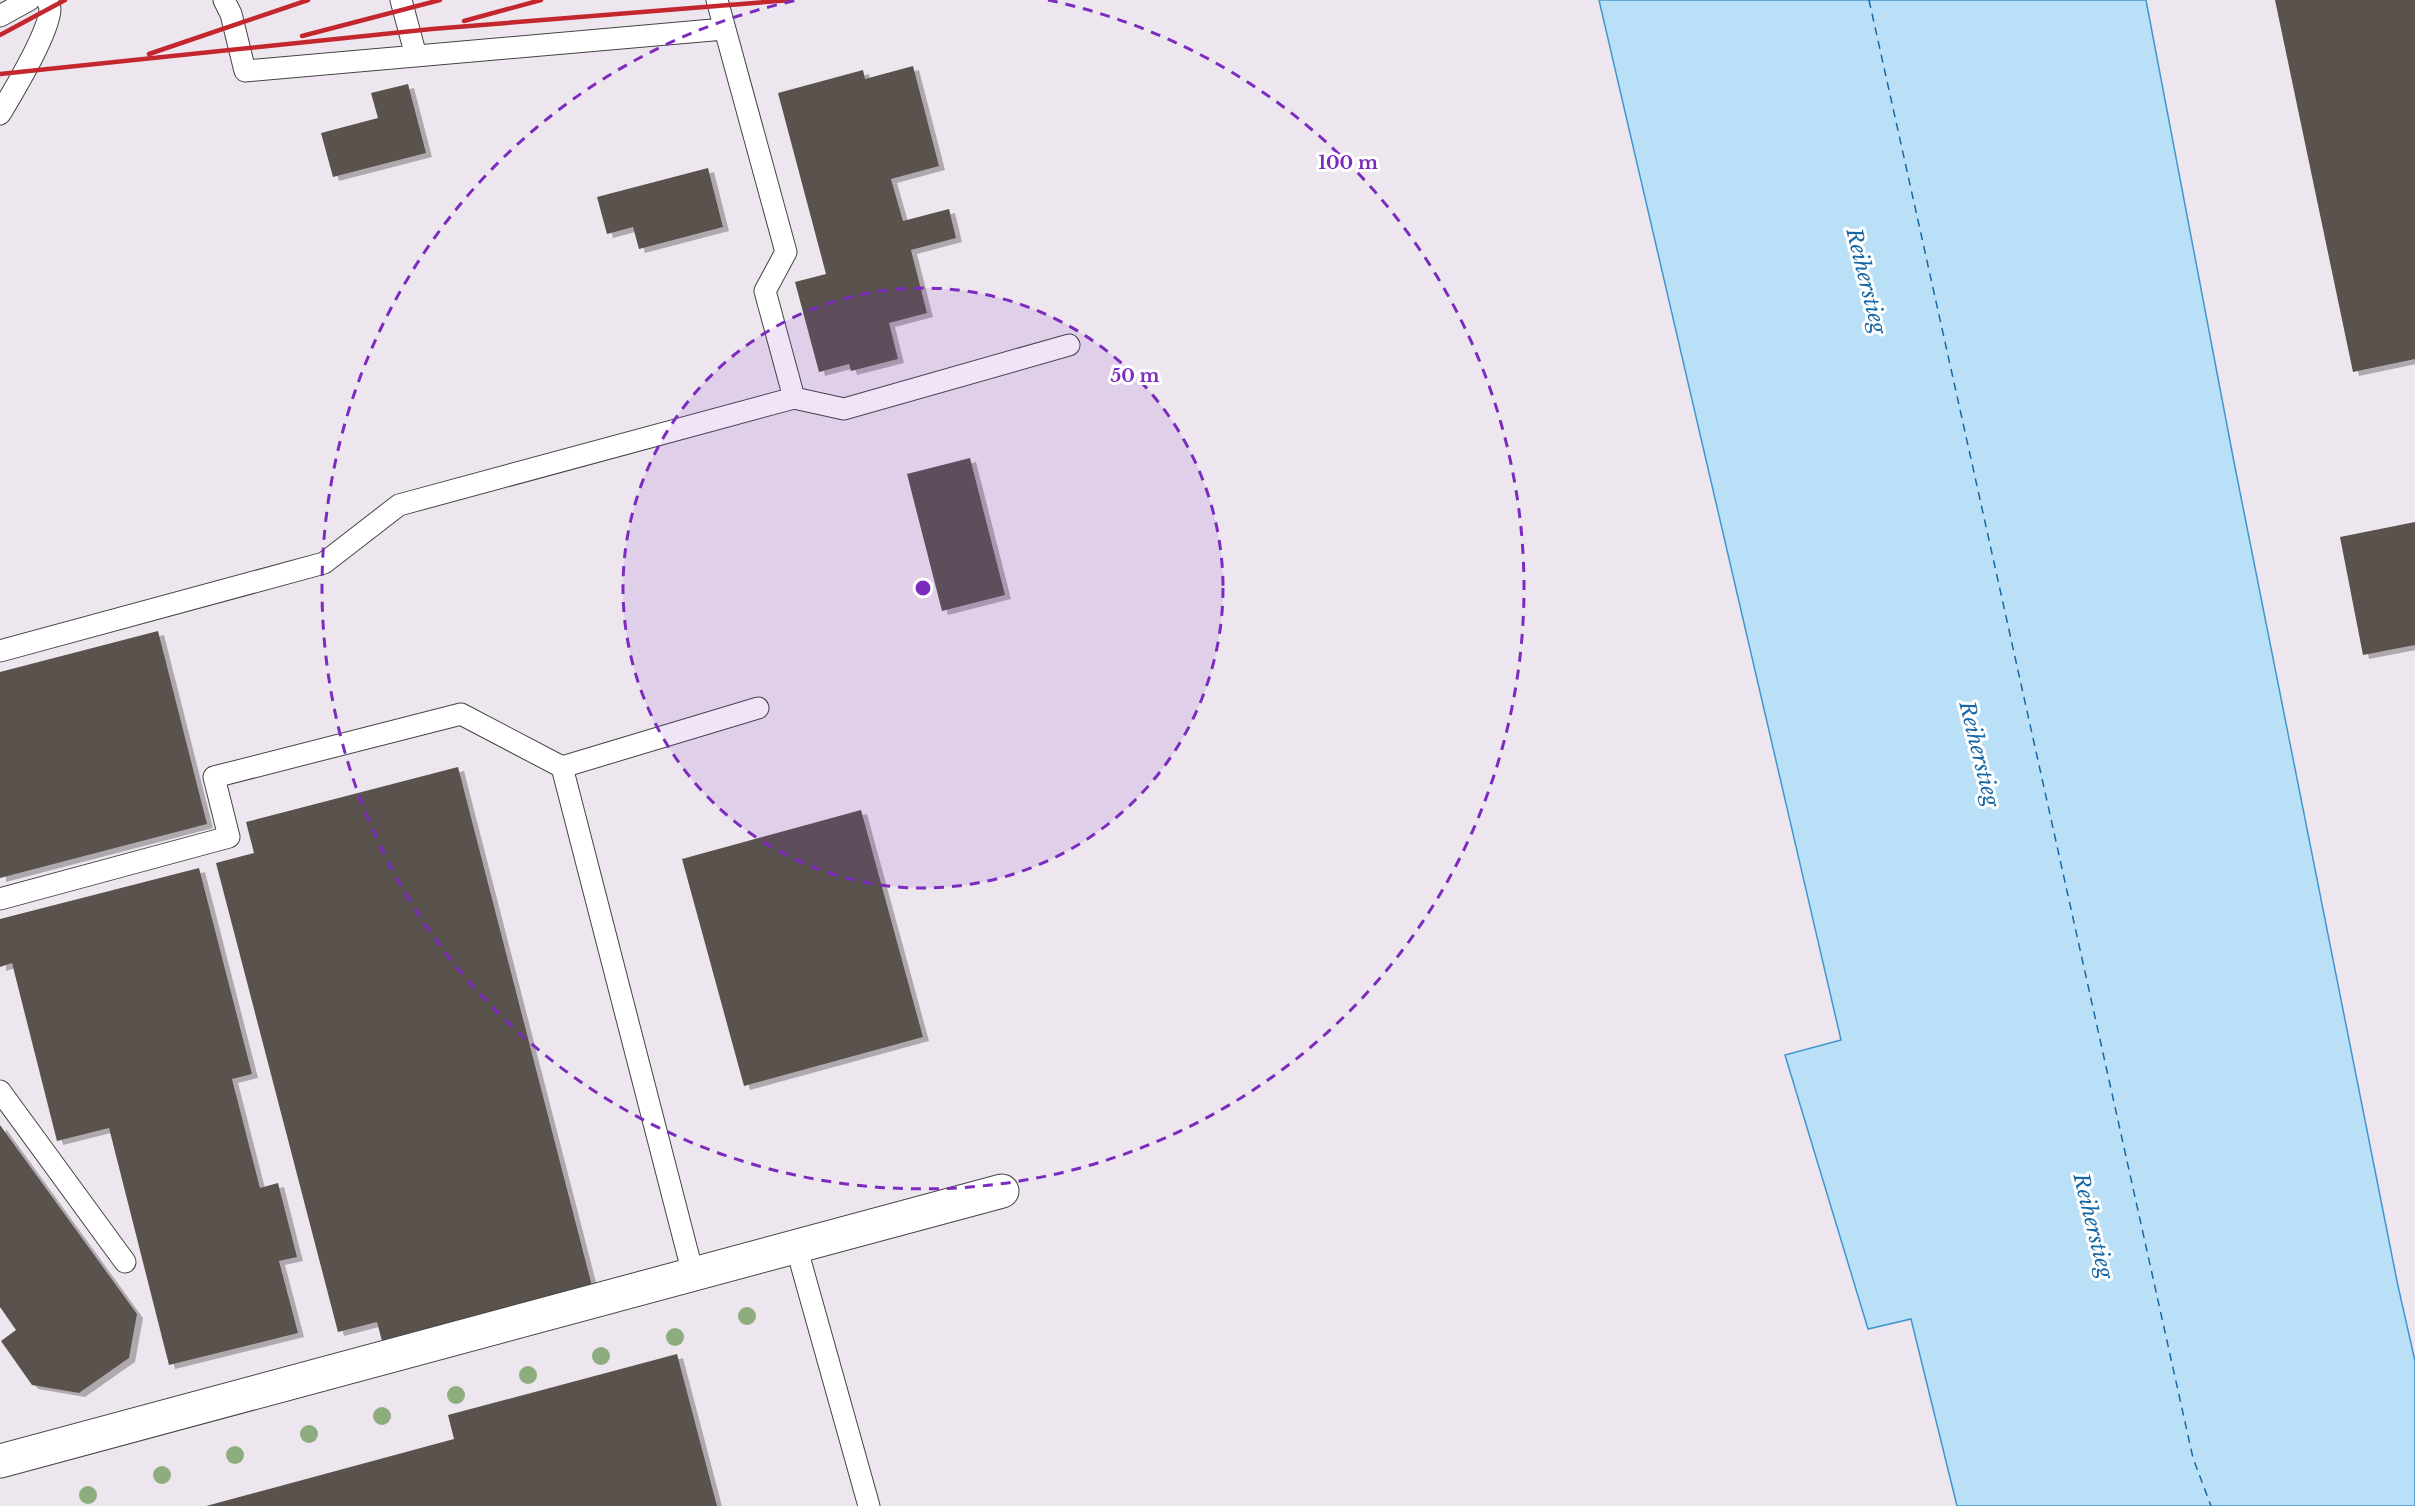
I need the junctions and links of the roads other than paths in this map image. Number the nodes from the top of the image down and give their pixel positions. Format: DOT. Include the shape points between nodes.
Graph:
graph roads {
  1 [pos="29,0"];
  2 [pos="47,0"];
  3 [pos="224,0"];
  4 [pos="401,0"];
  5 [pos="717,0"];
  6 [pos="0,16"];
  7 [pos="724,28"];
  8 [pos="416,56"];
  9 [pos="0,114"];
  10 [pos="1070,345"];
  11 [pos="794,398"];
  12 [pos="0,651"];
  13 [pos="758,708"];
  14 [pos="562,767"];
  15 [pos="0,899"];
  16 [pos="0,1091"];
  17 [pos="1002,1191"];
  18 [pos="796,1246"];
  19 [pos="125,1262"];
  20 [pos="693,1274"];
  21 [pos="0,1461"];
  22 [pos="869,1506"];
  1 -- 6 [label="lane"];
  2 -- 9 [label="lane" via="50,9 42,34"];
  3 -- 8 [label="lane" via="245,71"];
  4 -- 8 [label="lane"];
  5 -- 7 [label="lane"];
  7 -- 8 [label="lane"];
  7 -- 11 [label="lane" via="786,252 765,291"];
  10 -- 11 [label="lane" via="844,409"];
  11 -- 12 [label="lane" via="399,505 324,563"];
  13 -- 14 [label="lane"];
  14 -- 15 [label="lane" via="461,714 214,777 229,837"];
  14 -- 20 [label="lane"];
  16 -- 19 [label="lane"];
  17 -- 18 [label="street"];
  18 -- 20 [label="street"];
  18 -- 22 [label="lane"];
  20 -- 21 [label="street"];
}
